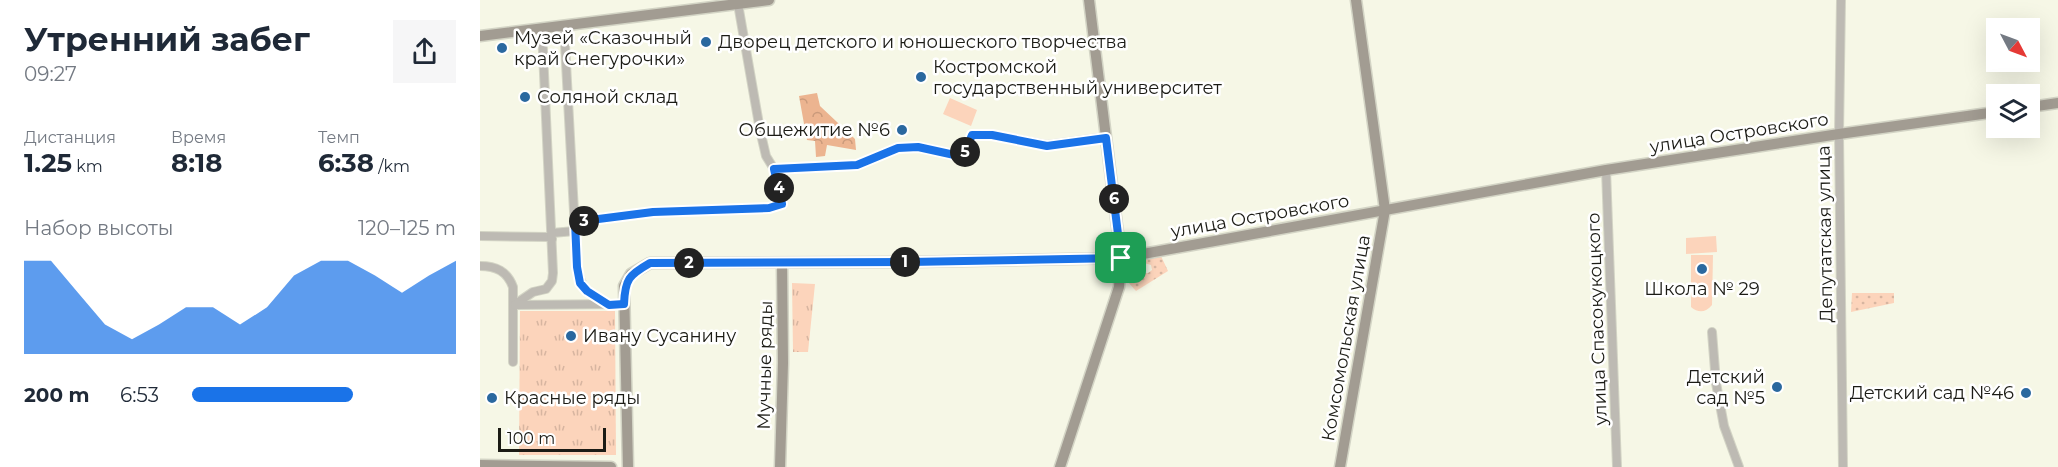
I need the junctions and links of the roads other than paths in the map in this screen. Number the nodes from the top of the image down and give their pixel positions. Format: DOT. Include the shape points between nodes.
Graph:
graph roads {
  1 [pos="769,0"];
  2 [pos="1089,0"];
  3 [pos="1356,0"];
  4 [pos="1841,0"];
  5 [pos="738,4"];
  6 [pos="564,26"];
  7 [pos="542,29"];
  8 [pos="480,36"];
  9 [pos="2058,103"];
  10 [pos="2040,106"];
  11 [pos="1986,113"];
  12 [pos="1839,134"];
  13 [pos="1106,138"];
  14 [pos="774,169"];
  15 [pos="1606,170"];
  16 [pos="1384,210"];
  17 [pos="575,222"];
  18 [pos="575,231"];
  19 [pos="480,236"];
  20 [pos="552,236"];
  21 [pos="1121,258"];
  22 [pos="782,263"];
  23 [pos="480,266"];
  24 [pos="624,304"];
  25 [pos="514,305"];
  26 [pos="609,305"];
  27 [pos="1712,332"];
  28 [pos="513,362"];
  29 [pos="480,465"];
  30 [pos="611,467"];
  31 [pos="628,467"];
  32 [pos="780,467"];
  33 [pos="1060,467"];
  34 [pos="1341,467"];
  35 [pos="1617,467"];
  36 [pos="1739,467"];
  37 [pos="1843,467"];
  1 -- 5 [label="street"];
  2 -- 13 [label="street"];
  3 -- 16 [label="street, Комсомольская улица"];
  4 -- 12 [label="street, Депутатская улица"];
  5 -- 6 [label="street"];
  5 -- 14 [label="street" via="760,130 766,156"];
  6 -- 7 [label="street"];
  6 -- 17 [label="street"];
  7 -- 8 [label="street"];
  7 -- 20 [label="street"];
  9 -- 10 [label="street"];
  11 -- 12 [label="street, улица Островского"];
  12 -- 15 [label="street, улица Островского"];
  12 -- 37 [label="street, Депутатская улица"];
  13 -- 14 [label="street" via="1047,146 972,135 959,156 908,147 857,165"];
  13 -- 21 [label="street"];
  14 -- 17 [label="street" via="782,204 769,208 653,212"];
  15 -- 16 [label="street, улица Островского"];
  15 -- 35 [label="street, улица Спасокукоцкого"];
  16 -- 21 [label="street, улица Островского"];
  16 -- 34 [label="street, Комсомольская улица"];
  17 -- 18 [label="street"];
  18 -- 20 [label="street"];
  18 -- 26 [label="street" via="580,283"];
  19 -- 20 [label="street"];
  20 -- 25 [label="street" via="552,281 546,289 533,292"];
  21 -- 22 [label="street, улица Островского"];
  21 -- 33 [label="street" via="1119,287"];
  22 -- 24 [label="street, улица Островского" via="650,263 631,274 624,286"];
  22 -- 32 [label="street, Мучные ряды"];
  23 -- 25 [label="street" via="492,266 510,280"];
  24 -- 26 [label="street"];
  24 -- 31 [label="street"];
  25 -- 26 [label="street"];
  25 -- 28 [label="street"];
  27 -- 36 [label="street" via="1724,426"];
  29 -- 30 [label="street"];
}
